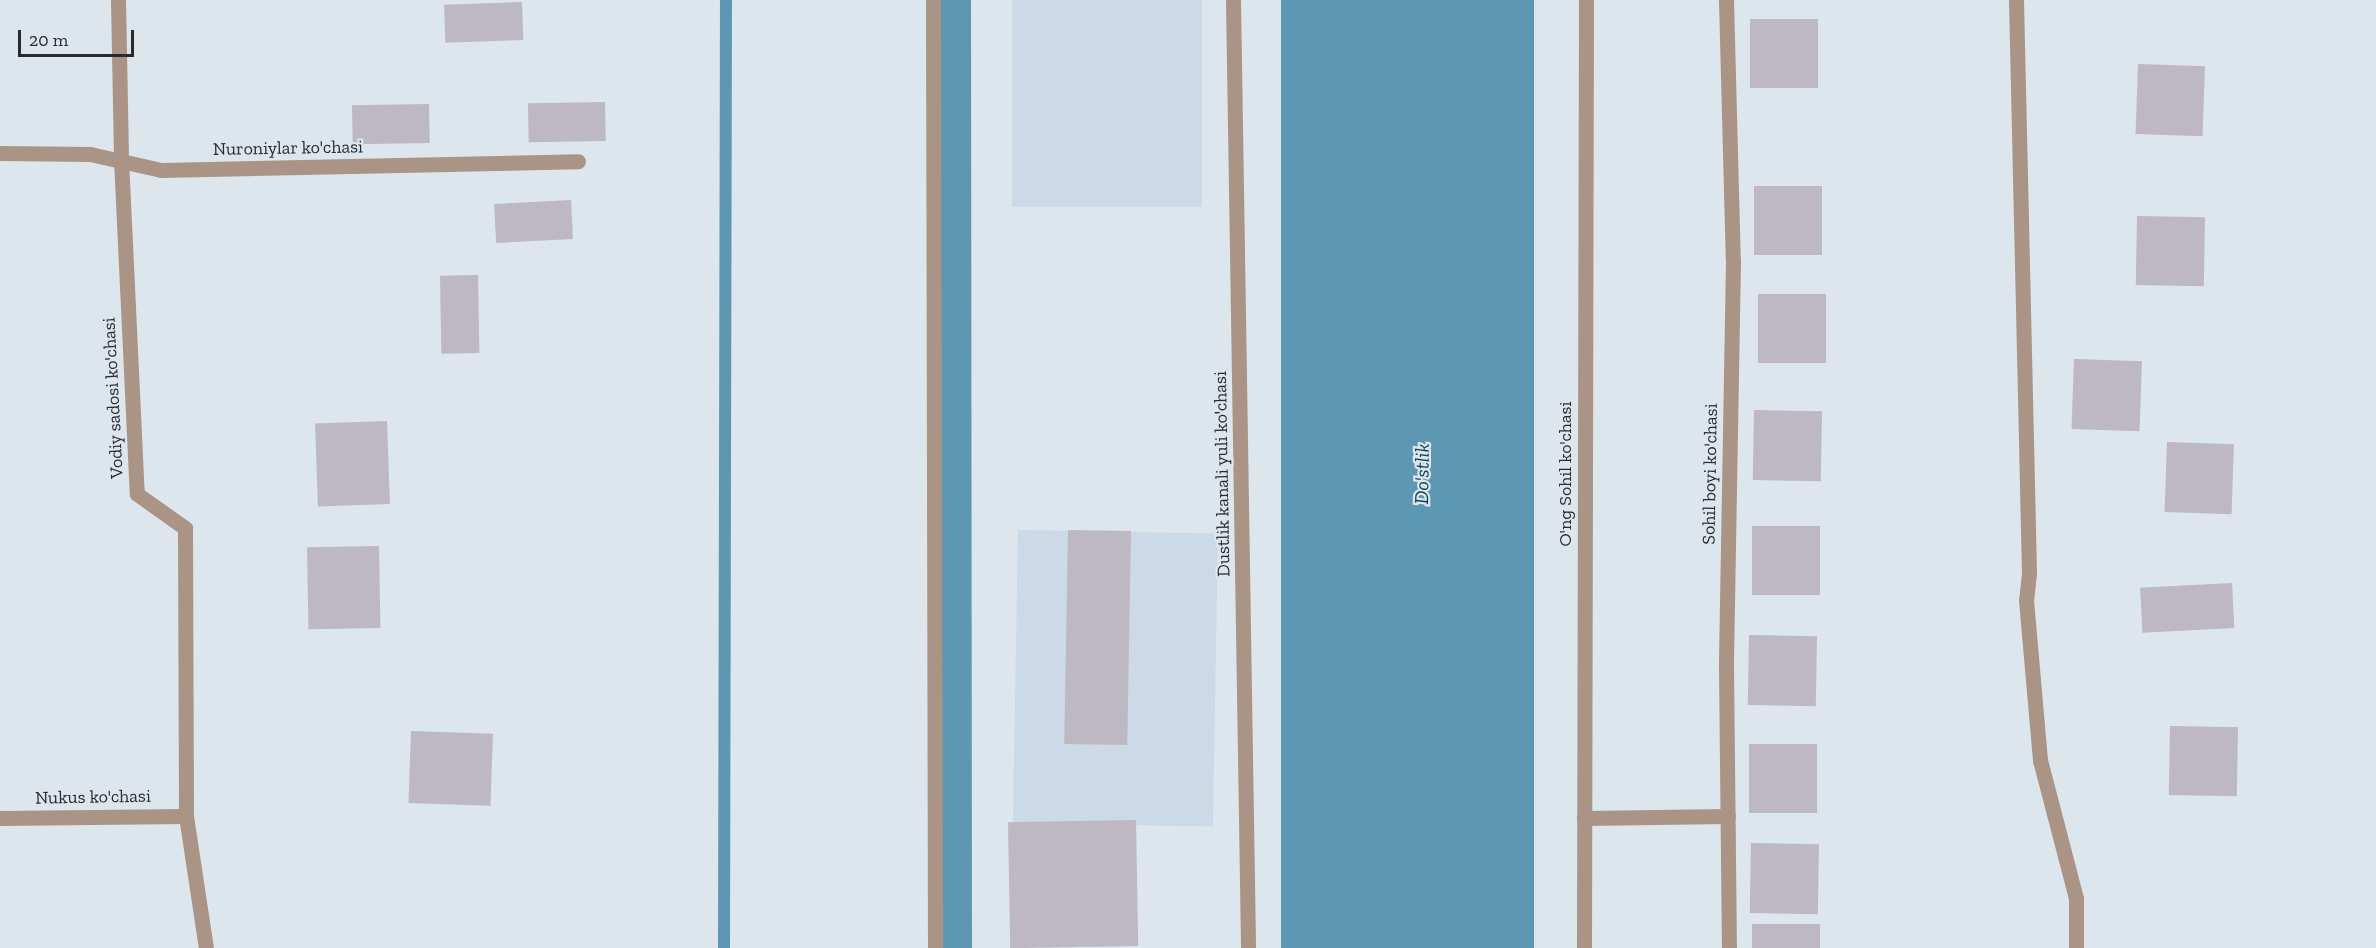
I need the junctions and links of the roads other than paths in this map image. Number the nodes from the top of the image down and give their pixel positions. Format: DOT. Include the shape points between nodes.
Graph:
graph roads {
  1 [pos="118,0"];
  2 [pos="933,0"];
  3 [pos="1233,0"];
  4 [pos="1586,0"];
  5 [pos="1726,0"];
  6 [pos="2016,0"];
  7 [pos="0,153"];
  8 [pos="121,159"];
  9 [pos="578,161"];
  10 [pos="186,816"];
  11 [pos="1728,816"];
  12 [pos="0,818"];
  13 [pos="1584,818"];
  14 [pos="206,948"];
  15 [pos="935,948"];
  16 [pos="1248,948"];
  17 [pos="1584,948"];
  18 [pos="1729,948"];
  19 [pos="2076,948"];
  1 -- 8 [label="street, Vodiy sadosi ko'chasi"];
  2 -- 15 [label="street"];
  3 -- 16 [label="street, Dustlik kanali yuli ko'chasi"];
  4 -- 13 [label="street, O'ng Sohil ko'chasi"];
  5 -- 11 [label="street, Sohil boyi ko'chasi" via="1733,260"];
  6 -- 19 [label="street" via="2029,573 2026,600 2040,760 2076,898"];
  7 -- 8 [label="street, Nuroniylar ko'chasi" via="90,154"];
  8 -- 9 [label="street, Nuroniylar ko'chasi" via="160,170"];
  8 -- 10 [label="street, Vodiy sadosi ko'chasi" via="137,494 185,528"];
  10 -- 12 [label="street, Nukus ko'chasi"];
  10 -- 14 [label="street, Vodiy sadosi ko'chasi"];
  11 -- 13 [label="street"];
  11 -- 18 [label="street, Sohil boyi ko'chasi"];
  13 -- 17 [label="street, O'ng Sohil ko'chasi"];
}
